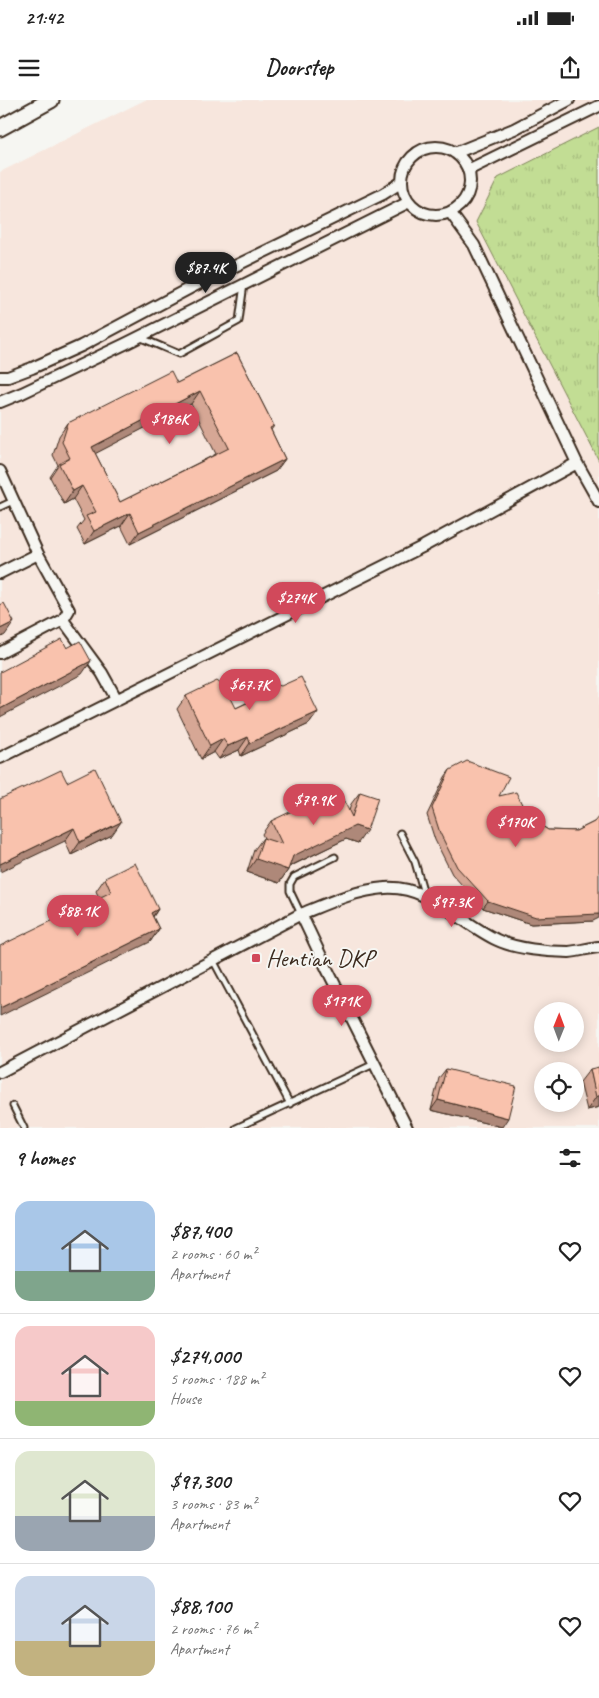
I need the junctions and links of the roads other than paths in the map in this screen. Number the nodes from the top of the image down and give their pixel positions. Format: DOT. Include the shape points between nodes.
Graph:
graph roads {
  1 [pos="42,100"];
  2 [pos="51,100"];
  3 [pos="569,100"];
  4 [pos="599,106"];
  5 [pos="0,127"];
  6 [pos="455,153"];
  7 [pos="468,170"];
  8 [pos="402,182"];
  9 [pos="409,202"];
  10 [pos="450,212"];
  11 [pos="244,283"];
  12 [pos="139,337"];
  13 [pos="0,377"];
  14 [pos="0,402"];
  15 [pos="577,463"];
  16 [pos="0,471"];
  17 [pos="14,501"];
  18 [pos="599,502"];
  19 [pos="0,507"];
  20 [pos="38,554"];
  21 [pos="0,573"];
  22 [pos="63,620"];
  23 [pos="0,653"];
  24 [pos="117,700"];
  25 [pos="0,758"];
  26 [pos="400,833"];
  27 [pos="335,857"];
  28 [pos="426,897"];
  29 [pos="301,914"];
  30 [pos="599,947"];
  31 [pos="213,960"];
  32 [pos="374,1064"];
  33 [pos="0,1072"];
  34 [pos="290,1104"];
  35 [pos="13,1106"];
  36 [pos="24,1128"];
  37 [pos="236,1128"];
  38 [pos="407,1128"];
  1 -- 5 [label="main road"];
  2 -- 5 [label="main road"];
  3 -- 6 [label="street" via="514,129"];
  4 -- 7 [label="street"];
  6 -- 7 [label="street"];
  6 -- 8 [label="street" via="438,148 420,152 407,165"];
  7 -- 10 [label="street" via="469,190 459,206"];
  8 -- 9 [label="street"];
  8 -- 13 [label="street" via="81,346 32,368"];
  9 -- 10 [label="street" via="428,214"];
  9 -- 11 [label="street"];
  10 -- 15 [label="street" via="474,245"];
  11 -- 12 [label="street"];
  11 -- 12 [label="lane" via="239,321 179,354"];
  12 -- 14 [label="street"];
  15 -- 18 [label="street"];
  15 -- 24 [label="street" via="424,546"];
  16 -- 17 [label="street"];
  17 -- 19 [label="lane"];
  17 -- 20 [label="street"];
  20 -- 21 [label="street"];
  20 -- 22 [label="street" via="69,610"];
  22 -- 23 [label="street"];
  22 -- 24 [label="street" via="102,673"];
  24 -- 25 [label="street"];
  26 -- 28 [label="lane" via="415,862"];
  27 -- 29 [label="lane" via="294,877 290,891"];
  28 -- 29 [label="street" via="406,889 386,888 344,896"];
  28 -- 30 [label="street" via="499,941 531,949 569,952"];
  29 -- 31 [label="street"];
  29 -- 32 [label="street"];
  31 -- 33 [label="street"];
  31 -- 34 [label="lane"];
  32 -- 34 [label="lane"];
  32 -- 38 [label="street"];
  34 -- 37 [label="lane"];
  35 -- 36 [label="lane"];
}
